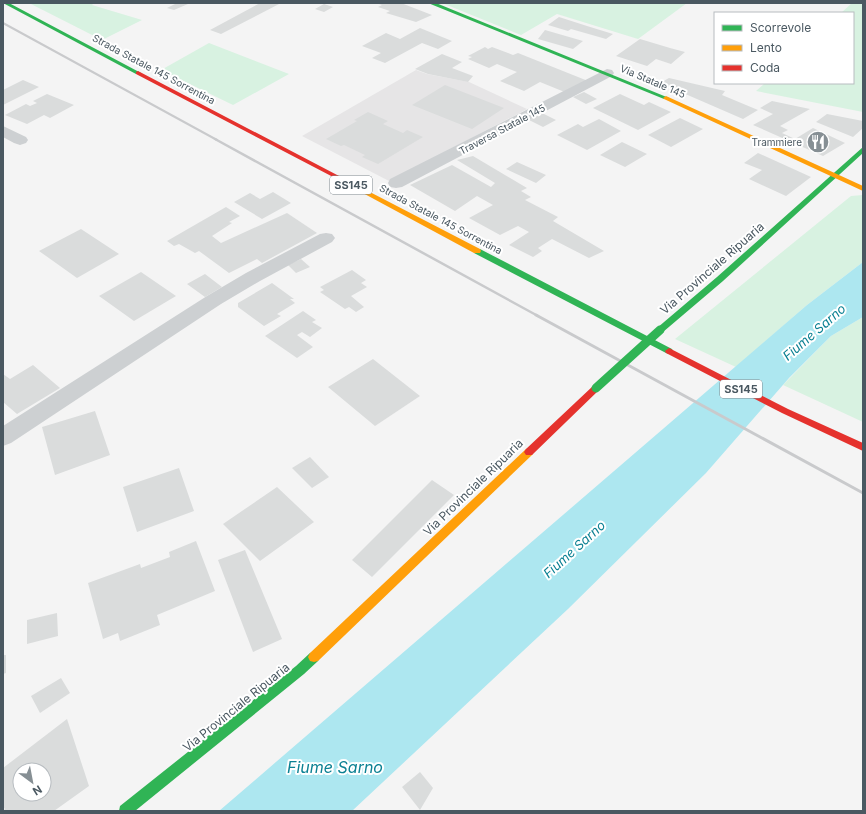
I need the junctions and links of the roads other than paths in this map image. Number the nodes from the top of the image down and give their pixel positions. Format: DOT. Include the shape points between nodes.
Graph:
graph roads {
  1 [pos="5,3"];
  2 [pos="431,3"];
  3 [pos="607,73"];
  4 [pos="3,131"];
  5 [pos="20,140"];
  6 [pos="863,149"];
  7 [pos="833,175"];
  8 [pos="396,183"];
  9 [pos="863,189"];
  10 [pos="326,238"];
  11 [pos="825,430"];
  12 [pos="3,437"];
  13 [pos="863,439"];
  14 [pos="861,451"];
  15 [pos="125,811"];
  1 -- 11 [label="main road, Strada Statale 145 Sorrentina / SS145" via="697,366"];
  2 -- 3 [label="main road, Via Statale 145"];
  3 -- 7 [label="main road, Via Statale 145"];
  3 -- 8 [label="street, Traversa Statale 145"];
  4 -- 5 [label="street"];
  6 -- 7 [label="main road, Via Provinciale Ripuaria"];
  7 -- 9 [label="main road, Via Statale 145"];
  7 -- 15 [label="main road, Via Provinciale Ripuaria, bridge" via="596,388 300,670"];
  10 -- 12 [label="street" via="214,300"];
  11 -- 13 [label="main road"];
  11 -- 14 [label="main road"];
}
